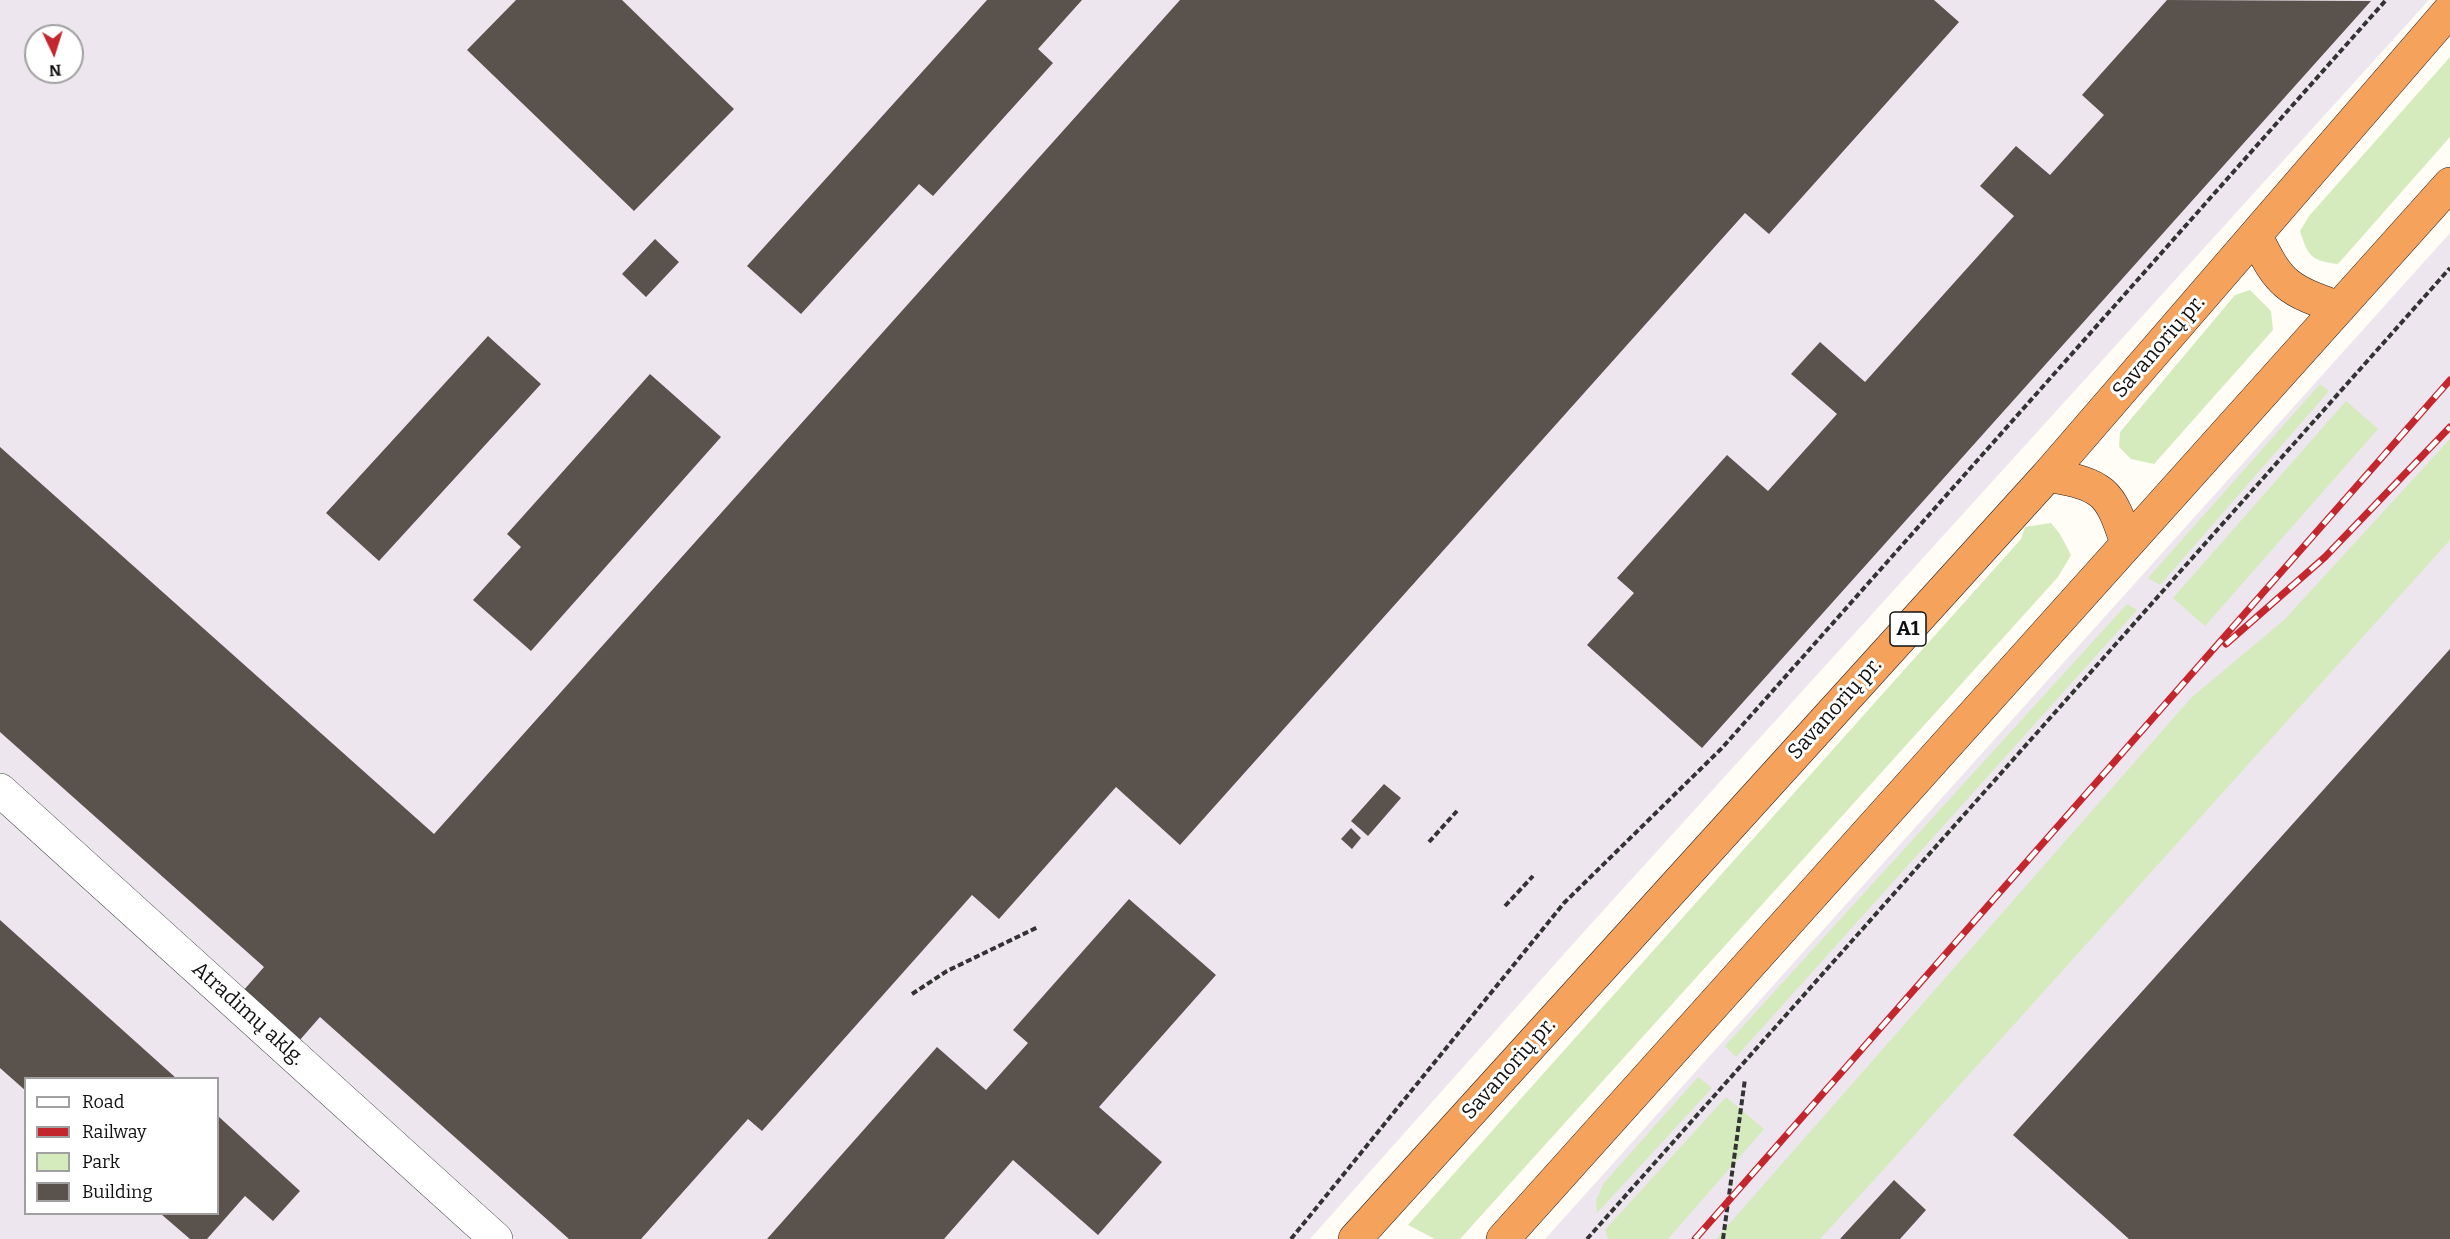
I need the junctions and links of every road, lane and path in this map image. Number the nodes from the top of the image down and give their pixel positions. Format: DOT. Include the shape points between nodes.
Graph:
graph roads {
  1 [pos="2386,0"];
  2 [pos="2450,10"];
  3 [pos="2450,184"];
  4 [pos="2256,236"];
  5 [pos="2450,267"];
  6 [pos="2339,308"];
  7 [pos="2048,475"];
  8 [pos="2127,544"];
  9 [pos="0,790"];
  10 [pos="1457,811"];
  11 [pos="1429,842"];
  12 [pos="1533,876"];
  13 [pos="1505,906"];
  14 [pos="1038,927"];
  15 [pos="912,994"];
  16 [pos="1745,1079"];
  17 [pos="1357,1238"];
  18 [pos="496,1239"];
  19 [pos="1291,1239"];
  20 [pos="1503,1239"];
  21 [pos="1587,1239"];
  22 [pos="1724,1239"];
  1 -- 19 [label="path" via="1722,748 1564,903"];
  2 -- 4 [label="highway, Savanorių pr. / A1"];
  3 -- 6 [label="highway"];
  4 -- 6 [label="highway" via="2271,267 2287,285"];
  4 -- 7 [label="highway, Savanorių pr. / A1"];
  5 -- 21 [label="path"];
  6 -- 8 [label="highway"];
  7 -- 8 [label="highway" via="2101,490 2117,512"];
  7 -- 17 [label="highway, Savanorių pr. / A1"];
  8 -- 20 [label="highway"];
  9 -- 18 [label="street, Atradimų aklg."];
  10 -- 11 [label="path"];
  12 -- 13 [label="path"];
  14 -- 15 [label="path" via="947,971"];
  16 -- 22 [label="path"];
}
